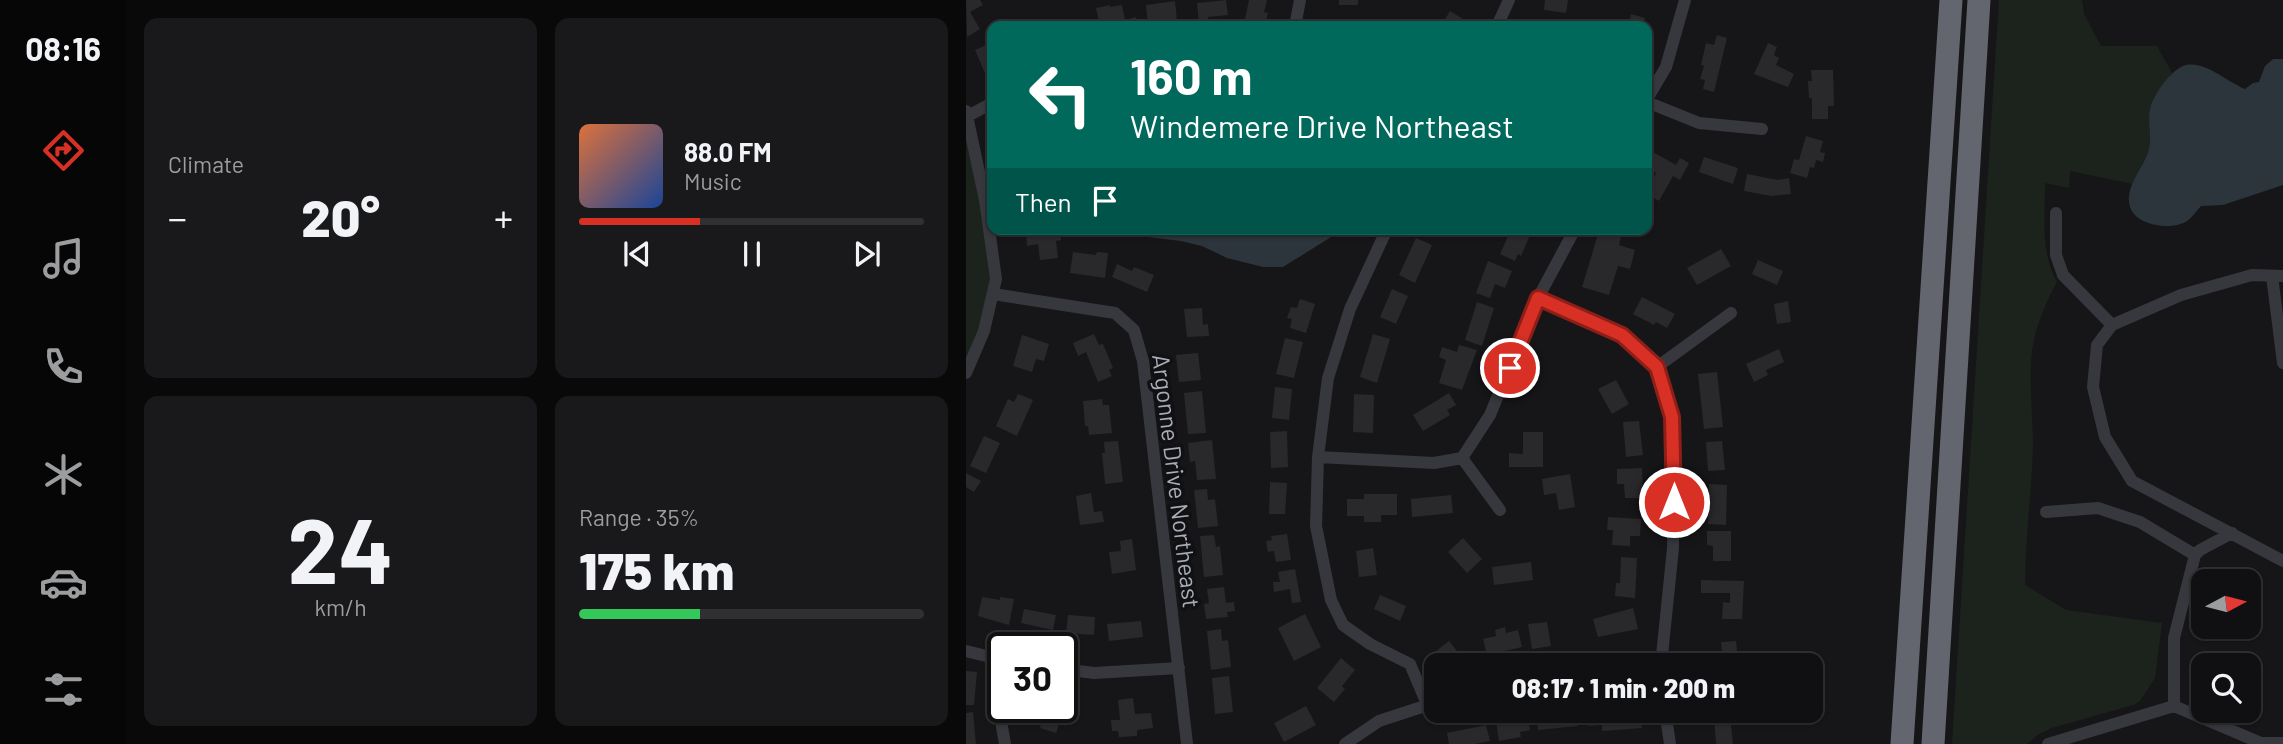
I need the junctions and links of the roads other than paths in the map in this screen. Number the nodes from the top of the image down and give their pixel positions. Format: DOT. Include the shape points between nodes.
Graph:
graph roads {
  1 [pos="1300,0"];
  2 [pos="1509,0"];
  3 [pos="1685,0"];
  4 [pos="1951,0"];
  5 [pos="1979,0"];
  6 [pos="1296,21"];
  7 [pos="1499,21"];
  8 [pos="1652,92"];
  9 [pos="1652,103"];
  10 [pos="987,105"];
  11 [pos="967,113"];
  12 [pos="1762,129"];
  13 [pos="2056,213"];
  14 [pos="987,214"];
  15 [pos="990,235"];
  16 [pos="1384,235"];
  17 [pos="1572,235"];
  18 [pos="2277,276"];
  19 [pos="993,294"];
  20 [pos="1538,298"];
  21 [pos="1731,313"];
  22 [pos="2112,325"];
  23 [pos="2283,363"];
  24 [pos="1657,367"];
  25 [pos="966,373"];
  26 [pos="1318,457"];
  27 [pos="1462,458"];
  28 [pos="1500,510"];
  29 [pos="2046,512"];
  30 [pos="2232,533"];
  31 [pos="2195,555"];
  32 [pos="2283,561"];
  33 [pos="966,651"];
  34 [pos="1662,653"];
  35 [pos="987,656"];
  36 [pos="1179,668"];
  37 [pos="1078,672"];
  38 [pos="1424,689"];
  39 [pos="1424,706"];
  40 [pos="2174,706"];
  41 [pos="1002,723"];
  42 [pos="1667,723"];
  43 [pos="2283,743"];
  44 [pos="1005,744"];
  45 [pos="1187,744"];
  46 [pos="1345,744"];
  47 [pos="1670,744"];
  48 [pos="1902,744"];
  49 [pos="1933,744"];
  50 [pos="2048,744"];
  1 -- 6 [label="street"];
  2 -- 7 [label="street"];
  3 -- 8 [label="street" via="1666,67"];
  4 -- 48 [label="highway"];
  5 -- 49 [label="highway"];
  9 -- 12 [label="street" via="1699,123"];
  10 -- 11 [label="street"];
  11 -- 14 [label="street"];
  13 -- 22 [label="street" via="2056,255 2063,275"];
  15 -- 19 [label="street" via="996,279"];
  16 -- 26 [label="street" via="1350,309 1328,377"];
  17 -- 20 [label="street"];
  18 -- 22 [label="street" via="2252,275 2182,295"];
  18 -- 23 [label="street"];
  19 -- 25 [label="street"];
  19 -- 36 [label="street, Argonne Drive Northeast" via="1115,313 1135,330 1143,361"];
  20 -- 24 [label="street" via="1622,335"];
  20 -- 27 [label="street" via="1490,415"];
  21 -- 24 [label="street"];
  22 -- 30 [label="street" via="2096,345 2092,387 2105,437 2132,481"];
  24 -- 34 [label="street" via="1672,417 1674,480 1673,548"];
  26 -- 27 [label="street" via="1434,463"];
  26 -- 38 [label="street" via="1316,526 1331,600 1343,625 1410,664"];
  27 -- 28 [label="street"];
  29 -- 31 [label="street" via="2098,508 2140,522"];
  30 -- 31 [label="street"];
  30 -- 32 [label="street"];
  31 -- 40 [label="street" via="2174,638"];
  33 -- 35 [label="street"];
  36 -- 37 [label="street"];
  36 -- 45 [label="street, Argonne Drive Northeast"];
  39 -- 46 [label="street" via="1379,721"];
  40 -- 43 [label="street" via="2260,743"];
  40 -- 50 [label="street"];
  41 -- 44 [label="street"];
  42 -- 47 [label="street"];
}
